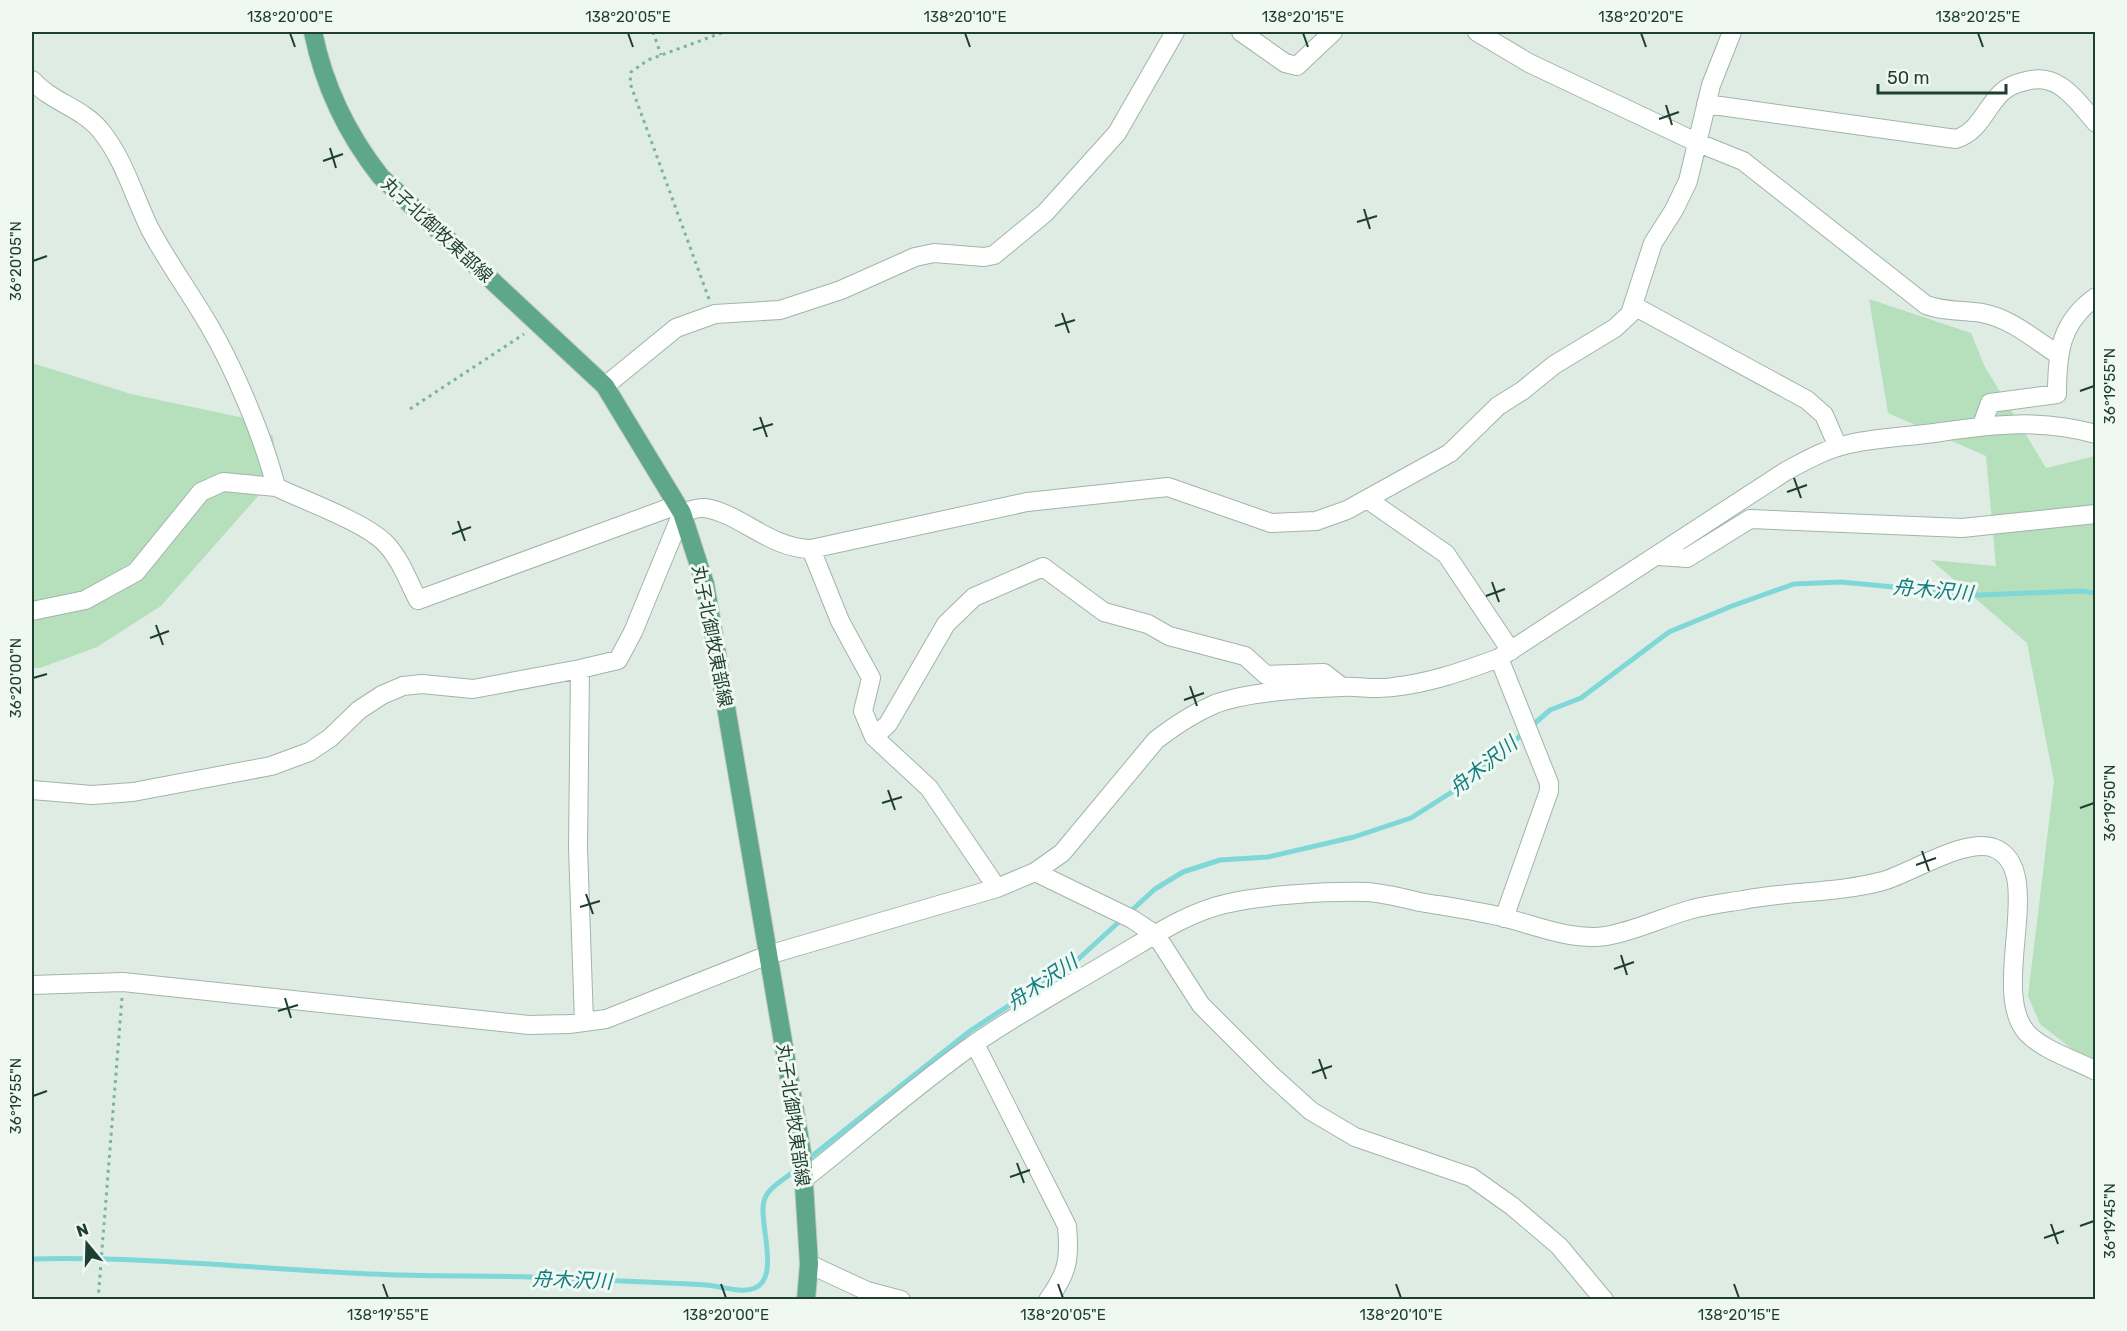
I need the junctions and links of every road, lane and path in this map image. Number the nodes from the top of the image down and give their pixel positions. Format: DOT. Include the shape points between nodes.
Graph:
graph roads {
  1 [pos="313,32"];
  2 [pos="653,32"];
  3 [pos="724,32"];
  4 [pos="1175,32"];
  5 [pos="1241,32"];
  6 [pos="1333,32"];
  7 [pos="1477,32"];
  8 [pos="1732,32"];
  9 [pos="661,55"];
  10 [pos="35,89"];
  11 [pos="1706,104"];
  12 [pos="2096,123"];
  13 [pos="1696,142"];
  14 [pos="2096,297"];
  15 [pos="1634,306"];
  16 [pos="715,314"];
  17 [pos="538,325"];
  18 [pos="2057,354"];
  19 [pos="604,386"];
  20 [pos="410,409"];
  21 [pos="1982,425"];
  22 [pos="2096,434"];
  23 [pos="1838,447"];
  24 [pos="276,487"];
  25 [pos="1367,499"];
  26 [pos="679,509"];
  27 [pos="2096,514"];
  28 [pos="810,549"];
  29 [pos="1659,556"];
  30 [pos="32,611"];
  31 [pos="1505,654"];
  32 [pos="580,669"];
  33 [pos="1342,687"];
  34 [pos="874,737"];
  35 [pos="32,790"];
  36 [pos="1035,872"];
  37 [pos="997,888"];
  38 [pos="1504,918"];
  39 [pos="1156,934"];
  40 [pos="768,955"];
  41 [pos="123,982"];
  42 [pos="32,985"];
  43 [pos="584,1022"];
  44 [pos="975,1044"];
  45 [pos="2096,1071"];
  46 [pos="804,1179"];
  47 [pos="809,1264"];
  48 [pos="98,1299"];
  49 [pos="806,1299"];
  50 [pos="901,1299"];
  51 [pos="1048,1299"];
  52 [pos="1604,1299"];
  1 -- 17 [label="main road, 丸子北御牧東部線" via="340,115 363,155 381,177"];
  2 -- 9 [label="path"];
  3 -- 9 [label="path"];
  4 -- 16 [label="street" via="1117,133 1045,213 994,255 984,258 934,253 915,257 841,290 780,310"];
  5 -- 6 [label="street" via="1286,63 1297,66"];
  7 -- 13 [label="street" via="1529,63"];
  8 -- 11 [label="street"];
  9 -- 16 [label="path" via="631,72 630,83"];
  10 -- 24 [label="street" via="92,120 103,133 151,230 220,345 269,459"];
  11 -- 12 [label="street" via="1956,139 1975,127 2002,92 2017,83 2045,78 2071,93"];
  11 -- 13 [label="street"];
  13 -- 15 [label="street" via="1688,181 1653,243"];
  13 -- 18 [label="street" via="1743,161 1926,304 2002,319"];
  14 -- 18 [label="street" via="2071,320"];
  15 -- 23 [label="street" via="1807,400 1824,415"];
  15 -- 25 [label="street" via="1615,328 1554,365 1498,406 1450,453"];
  16 -- 19 [label="street" via="676,328"];
  17 -- 19 [label="main road, 丸子北御牧東部線"];
  17 -- 20 [label="path"];
  18 -- 21 [label="street" via="2057,394 1990,403"];
  19 -- 26 [label="main road, 丸子北御牧東部線"];
  21 -- 22 [label="street" via="2055,424"];
  21 -- 23 [label="street"];
  23 -- 29 [label="street" via="1786,471"];
  24 -- 26 [label="street" via="385,543 418,600"];
  24 -- 30 [label="street" via="222,482 201,492 136,572 86,600"];
  25 -- 28 [label="street" via="1316,521 1271,523 1168,486 1027,502"];
  25 -- 31 [label="street" via="1446,554"];
  26 -- 28 [label="street" via="704,507 778,543"];
  26 -- 32 [label="street" via="633,632 618,660"];
  26 -- 40 [label="main road, 丸子北御牧東部線" via="705,584"];
  27 -- 29 [label="street" via="1962,528 1750,519 1687,558"];
  28 -- 34 [label="street" via="840,621 871,678 863,711"];
  29 -- 31 [label="street"];
  31 -- 33 [label="street" via="1457,674 1419,683 1390,688"];
  31 -- 38 [label="street" via="1549,791"];
  32 -- 35 [label="street" via="473,689 403,686 360,710 309,752 271,766 133,792 92,795"];
  32 -- 43 [label="street" via="578,848"];
  33 -- 34 [label="street" via="1324,673 1266,675 1245,656 1169,636 1148,624 1104,612 1043,567 974,597 958,611 946,624 888,724"];
  33 -- 36 [label="street" via="1244,696 1215,704 1173,726 1138,759 1062,853"];
  34 -- 37 [label="street" via="929,788"];
  36 -- 37 [label="street"];
  36 -- 39 [label="street"];
  37 -- 40 [label="street"];
  38 -- 39 [label="street" via="1369,892 1318,894 1223,904"];
  38 -- 45 [label="street" via="1560,933 1602,937 1689,910 1768,895 1883,881 1968,846 1993,847 2013,865 2017,884 2011,983 2012,1002 2019,1019 2027,1033 2043,1044"];
  39 -- 44 [label="street"];
  39 -- 52 [label="street" via="1201,1005 1311,1111 1355,1137 1471,1177 1559,1246"];
  40 -- 43 [label="street" via="627,1011"];
  40 -- 46 [label="main road, 丸子北御牧東部線"];
  41 -- 42 [label="street"];
  41 -- 43 [label="street" via="506,1023"];
  41 -- 48 [label="path"];
  44 -- 46 [label="street"];
  44 -- 51 [label="street" via="1067,1226 1070,1256"];
  46 -- 47 [label="main road, 丸子北御牧東部線"];
  47 -- 49 [label="main road, 丸子北御牧東部線"];
  47 -- 50 [label="street" via="867,1291"];
}
